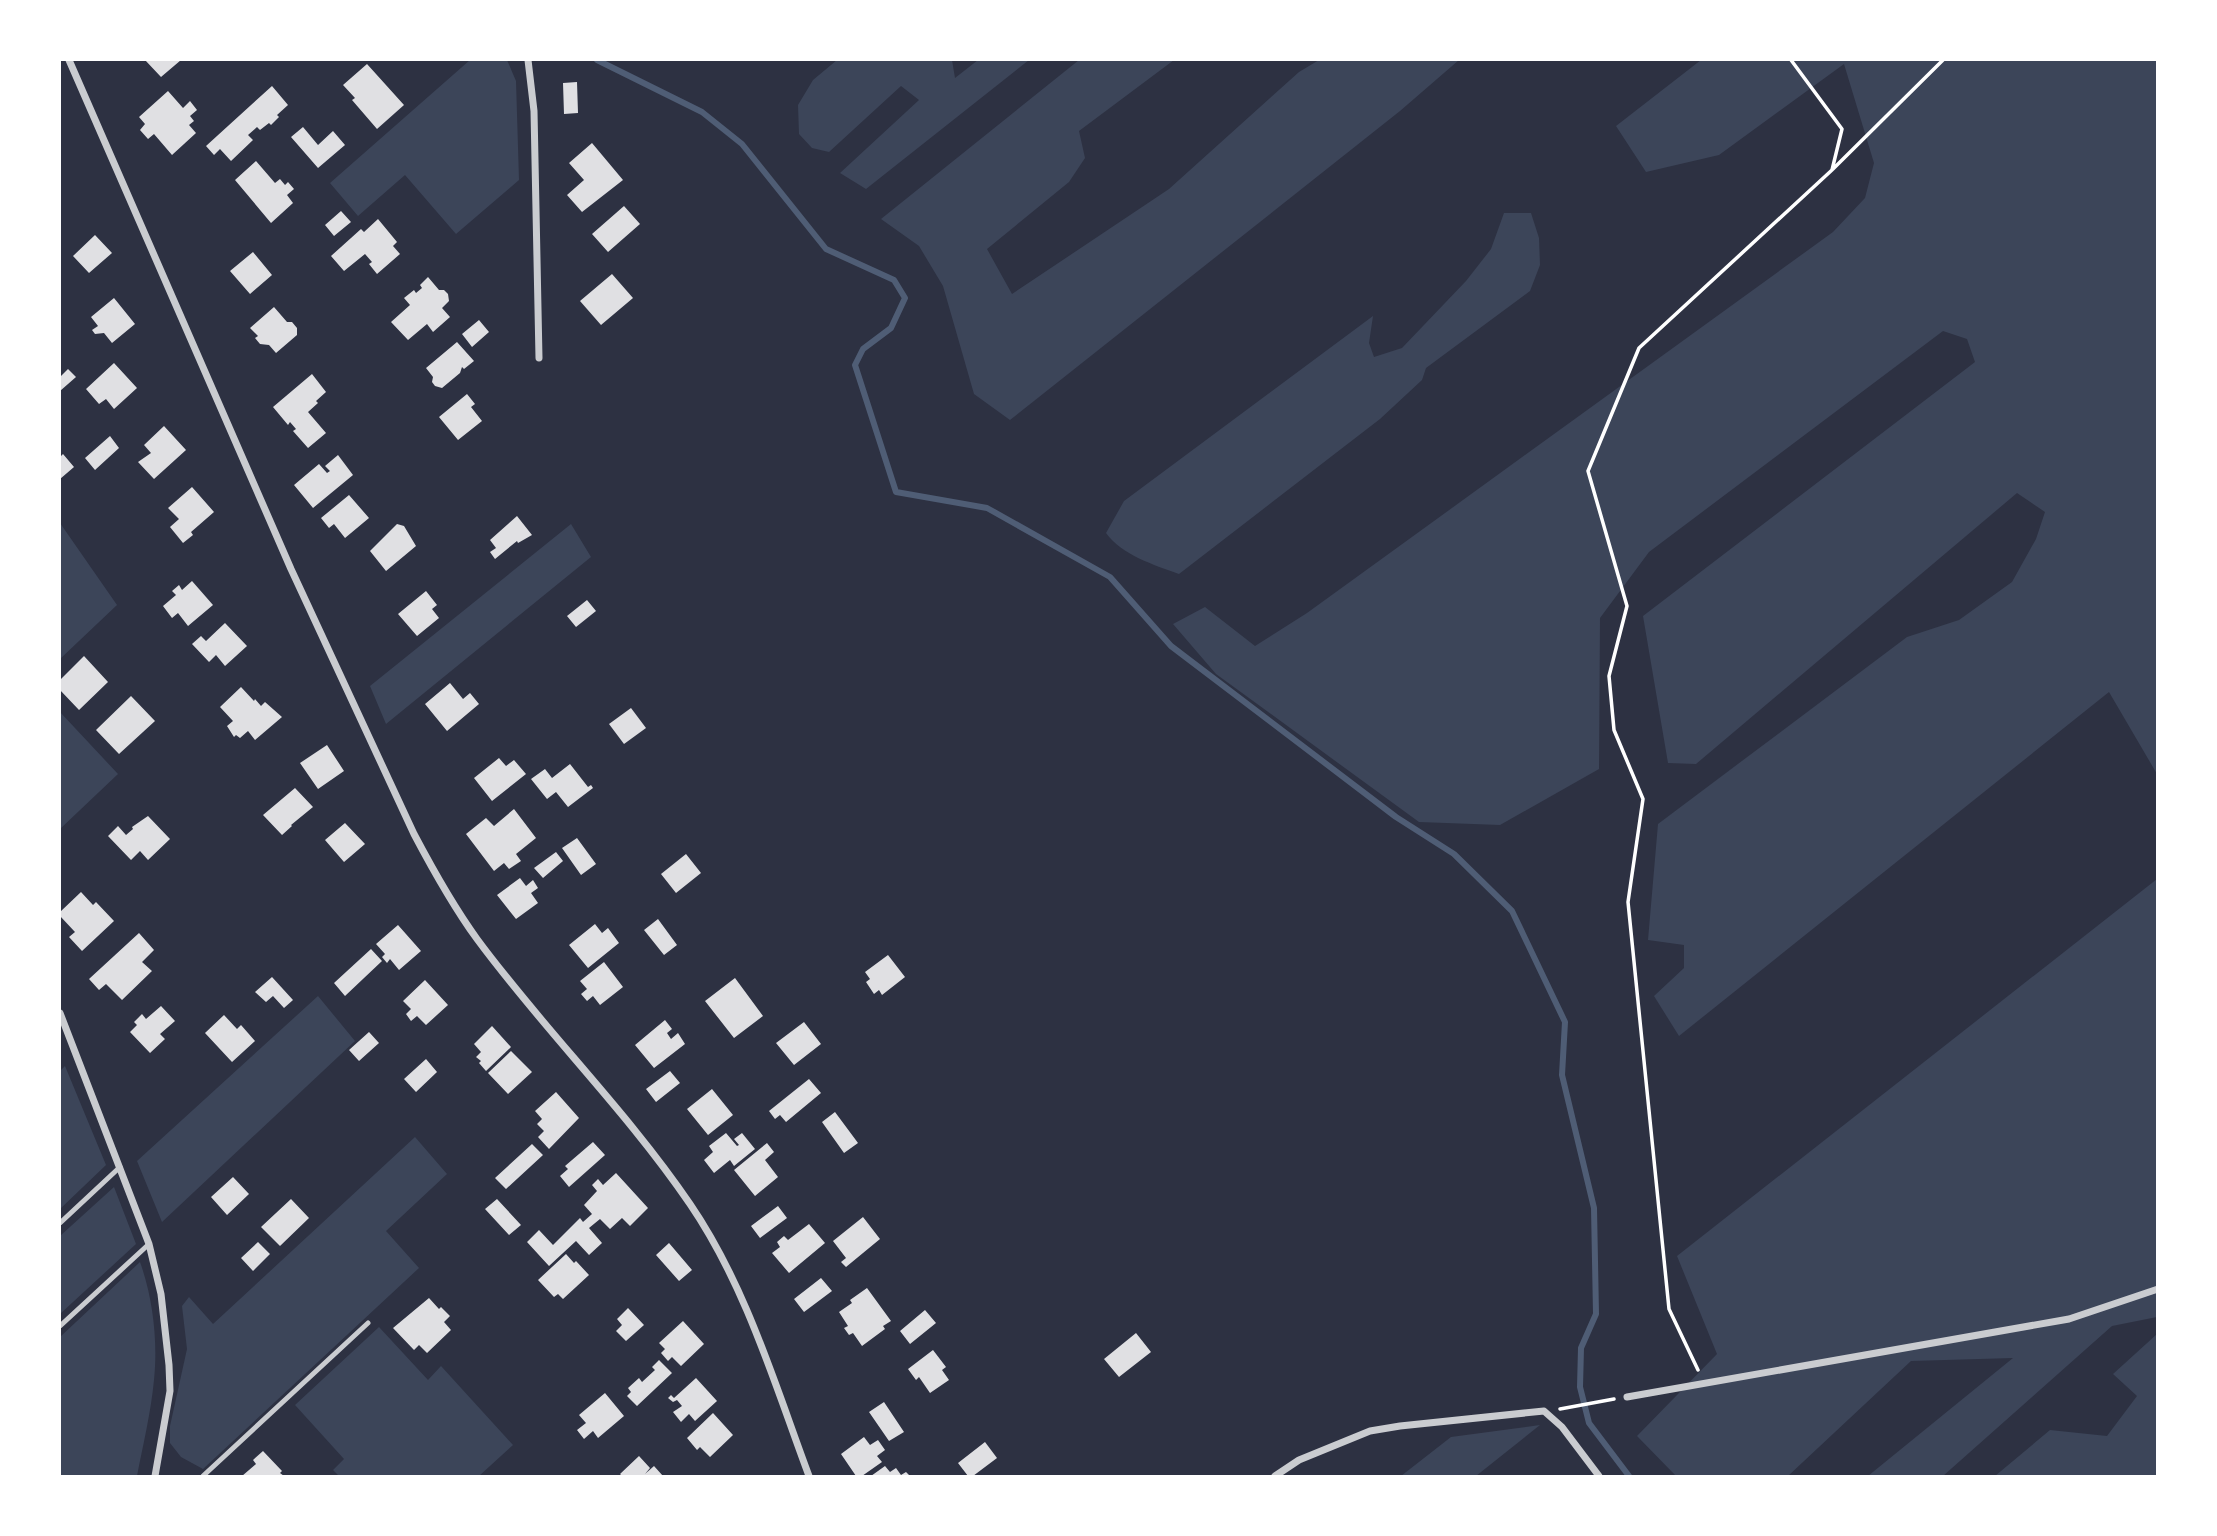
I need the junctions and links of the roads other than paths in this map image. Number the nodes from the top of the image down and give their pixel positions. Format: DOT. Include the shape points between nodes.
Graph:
graph roads {
  1 [pos="69,60"];
  2 [pos="528,60"];
  3 [pos="539,358"];
  4 [pos="60,1013"];
  5 [pos="120,1167"];
  6 [pos="60,1223"];
  7 [pos="149,1244"];
  8 [pos="2158,1289"];
  9 [pos="368,1323"];
  10 [pos="60,1326"];
  11 [pos="1627,1397"];
  12 [pos="155,1476"];
  13 [pos="203,1476"];
  14 [pos="809,1476"];
  15 [pos="1275,1476"];
  16 [pos="1599,1476"];
  1 -- 14 [label="street" via="291,569 414,834 477,938 691,1205 741,1299"];
  2 -- 3 [label="street" via="534,111"];
  4 -- 5 [label="street"];
  5 -- 6 [label="lane"];
  5 -- 7 [label="street"];
  7 -- 10 [label="lane"];
  7 -- 12 [label="street" via="160,1294 170,1391"];
  8 -- 11 [label="street" via="2069,1319"];
  9 -- 13 [label="lane"];
  15 -- 16 [label="street" via="1299,1460 1370,1431 1544,1411"];
}
